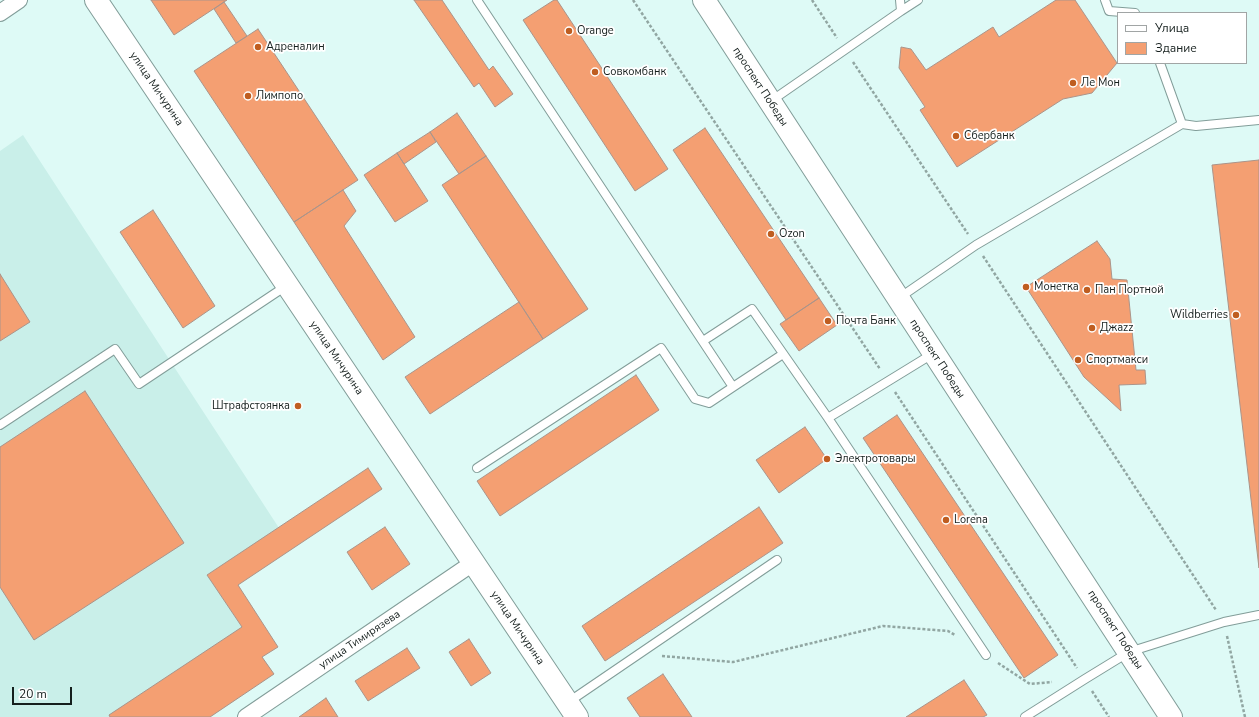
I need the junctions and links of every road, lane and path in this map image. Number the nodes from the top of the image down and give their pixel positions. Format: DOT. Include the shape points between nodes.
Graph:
graph roads {
  1 [pos="19,0"];
  2 [pos="96,0"];
  3 [pos="477,0"];
  4 [pos="634,0"];
  5 [pos="704,0"];
  6 [pos="812,0"];
  7 [pos="900,0"];
  8 [pos="918,0"];
  9 [pos="1105,0"];
  10 [pos="902,11"];
  11 [pos="1117,12"];
  12 [pos="0,13"];
  13 [pos="845,50"];
  14 [pos="1160,64"];
  15 [pos="770,102"];
  16 [pos="1259,120"];
  17 [pos="1182,124"];
  18 [pos="976,245"];
  19 [pos="287,286"];
  20 [pos="898,299"];
  21 [pos="703,342"];
  22 [pos="934,353"];
  23 [pos="783,354"];
  24 [pos="888,381"];
  25 [pos="733,387"];
  26 [pos="828,418"];
  27 [pos="0,425"];
  28 [pos="477,468"];
  29 [pos="777,560"];
  30 [pos="474,563"];
  31 [pos="1259,615"];
  32 [pos="1224,622"];
  33 [pos="948,631"];
  34 [pos="1129,652"];
  35 [pos="986,655"];
  36 [pos="658,656"];
  37 [pos="1085,679"];
  38 [pos="572,710"];
  39 [pos="246,717"];
  40 [pos="1025,717"];
  41 [pos="1109,717"];
  42 [pos="1171,717"];
  43 [pos="1245,717"];
  1 -- 12 [label="street"];
  2 -- 19 [label="main road, улица Мичурина"];
  3 -- 21 [label="lane"];
  4 -- 24 [label="path"];
  5 -- 15 [label="main road, проспект Победы"];
  6 -- 13 [label="path"];
  7 -- 10 [label="lane"];
  8 -- 10 [label="lane"];
  9 -- 11 [label="lane" via="1109,12"];
  10 -- 13 [label="lane"];
  13 -- 15 [label="lane"];
  13 -- 18 [label="path"];
  14 -- 17 [label="lane"];
  15 -- 20 [label="main road, проспект Победы"];
  16 -- 17 [label="lane" via="1196,126"];
  17 -- 18 [label="lane"];
  18 -- 20 [label="lane"];
  18 -- 32 [label="path"];
  19 -- 27 [label="lane" via="139,384 115,349"];
  19 -- 30 [label="main road, улица Мичурина"];
  20 -- 22 [label="main road, проспект Победы"];
  21 -- 23 [label="lane" via="752,309"];
  21 -- 25 [label="lane"];
  22 -- 24 [label="lane"];
  22 -- 34 [label="main road, проспект Победы"];
  23 -- 25 [label="lane"];
  23 -- 26 [label="lane"];
  24 -- 26 [label="lane"];
  24 -- 37 [label="path"];
  25 -- 28 [label="lane" via="709,403 696,398 661,348"];
  26 -- 35 [label="lane"];
  29 -- 38 [label="lane"];
  30 -- 38 [label="main road, улица Мичурина"];
  30 -- 39 [label="street, улица Тимирязева"];
  31 -- 32 [label="lane"];
  32 -- 34 [label="lane"];
  32 -- 43 [label="path"];
  33 -- 36 [label="path" via="883,626 733,662"];
  34 -- 37 [label="lane"];
  34 -- 42 [label="main road, проспект Победы"];
  37 -- 40 [label="lane"];
  37 -- 41 [label="path"];
}
